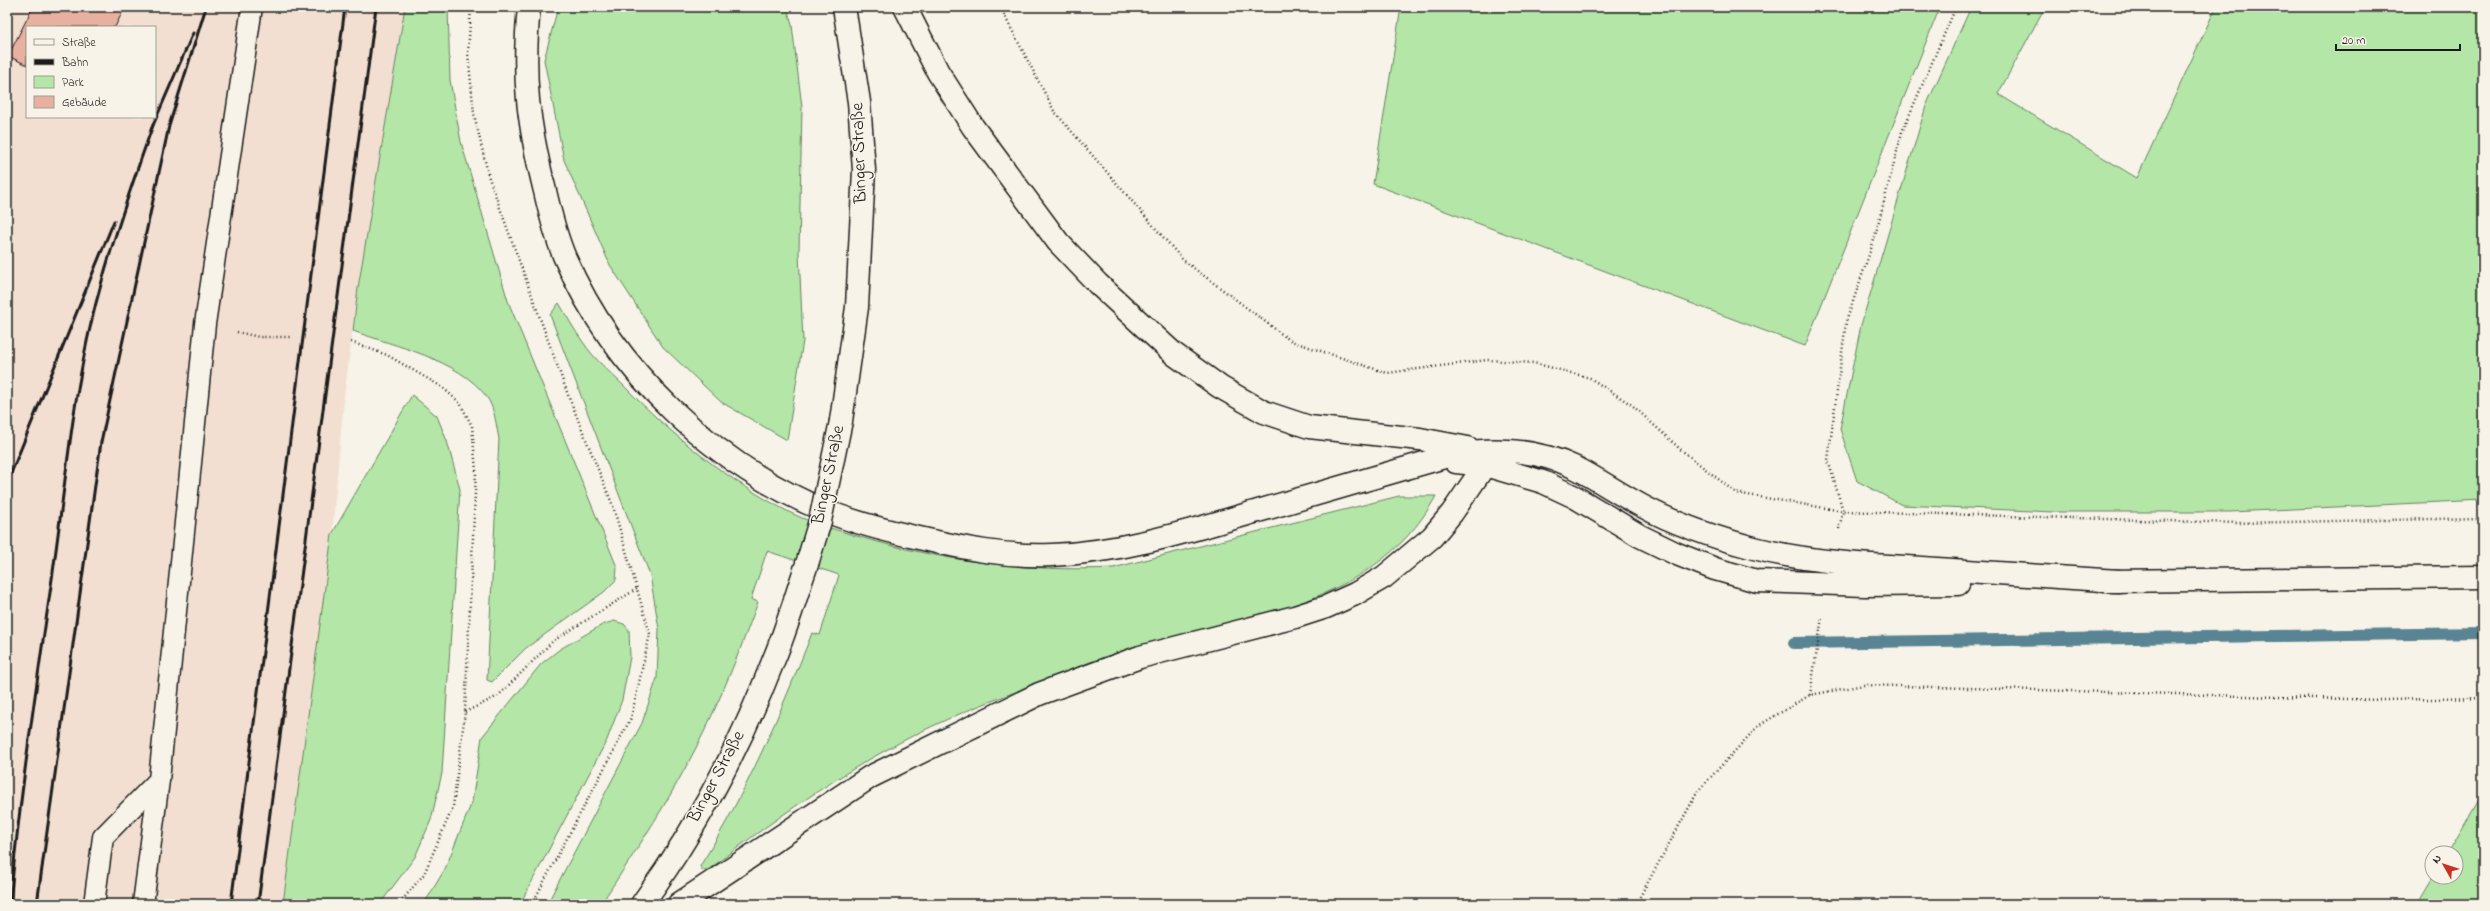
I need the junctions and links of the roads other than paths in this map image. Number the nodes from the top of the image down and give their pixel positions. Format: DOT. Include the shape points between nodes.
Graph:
graph roads {
  1 [pos="252,7"];
  2 [pos="529,7"];
  3 [pos="844,7"];
  4 [pos="905,7"];
  5 [pos="1482,458"];
  6 [pos="2483,577"];
  7 [pos="2118,581"];
  8 [pos="159,780"];
  9 [pos="94,904"];
  10 [pos="143,904"];
  11 [pos="642,904"];
  12 [pos="679,904"];
  1 -- 8 [label="lane" via="206,324"];
  2 -- 5 [label="main road" via="524,73 528,117 548,204 565,257 592,308 624,355 658,394 700,434 735,461 778,488 824,510 873,527 952,546 1000,553 1049,555 1098,552 1172,536 1432,460"];
  3 -- 11 [label="main road, Binger Straße, bridge" via="859,102 864,170 857,307 841,421 820,521 774,658 746,723 716,785"];
  4 -- 5 [label="main road" via="938,72 973,127 1058,242 1098,284 1174,354 1264,412 1309,427 1420,439"];
  5 -- 7 [label="main road" via="1529,452 1553,459 1576,468 1642,506 1679,523 1756,549 1866,564"];
  5 -- 7 [label="main road" via="1575,497 1640,536 1677,554 1757,582 1865,585"];
  5 -- 12 [label="main road" via="1452,513 1432,537 1384,578 1326,607 1140,657 1039,694 870,776"];
  6 -- 7 [label="main road"];
  8 -- 9 [label="lane" via="103,837"];
  8 -- 10 [label="lane"];
}
